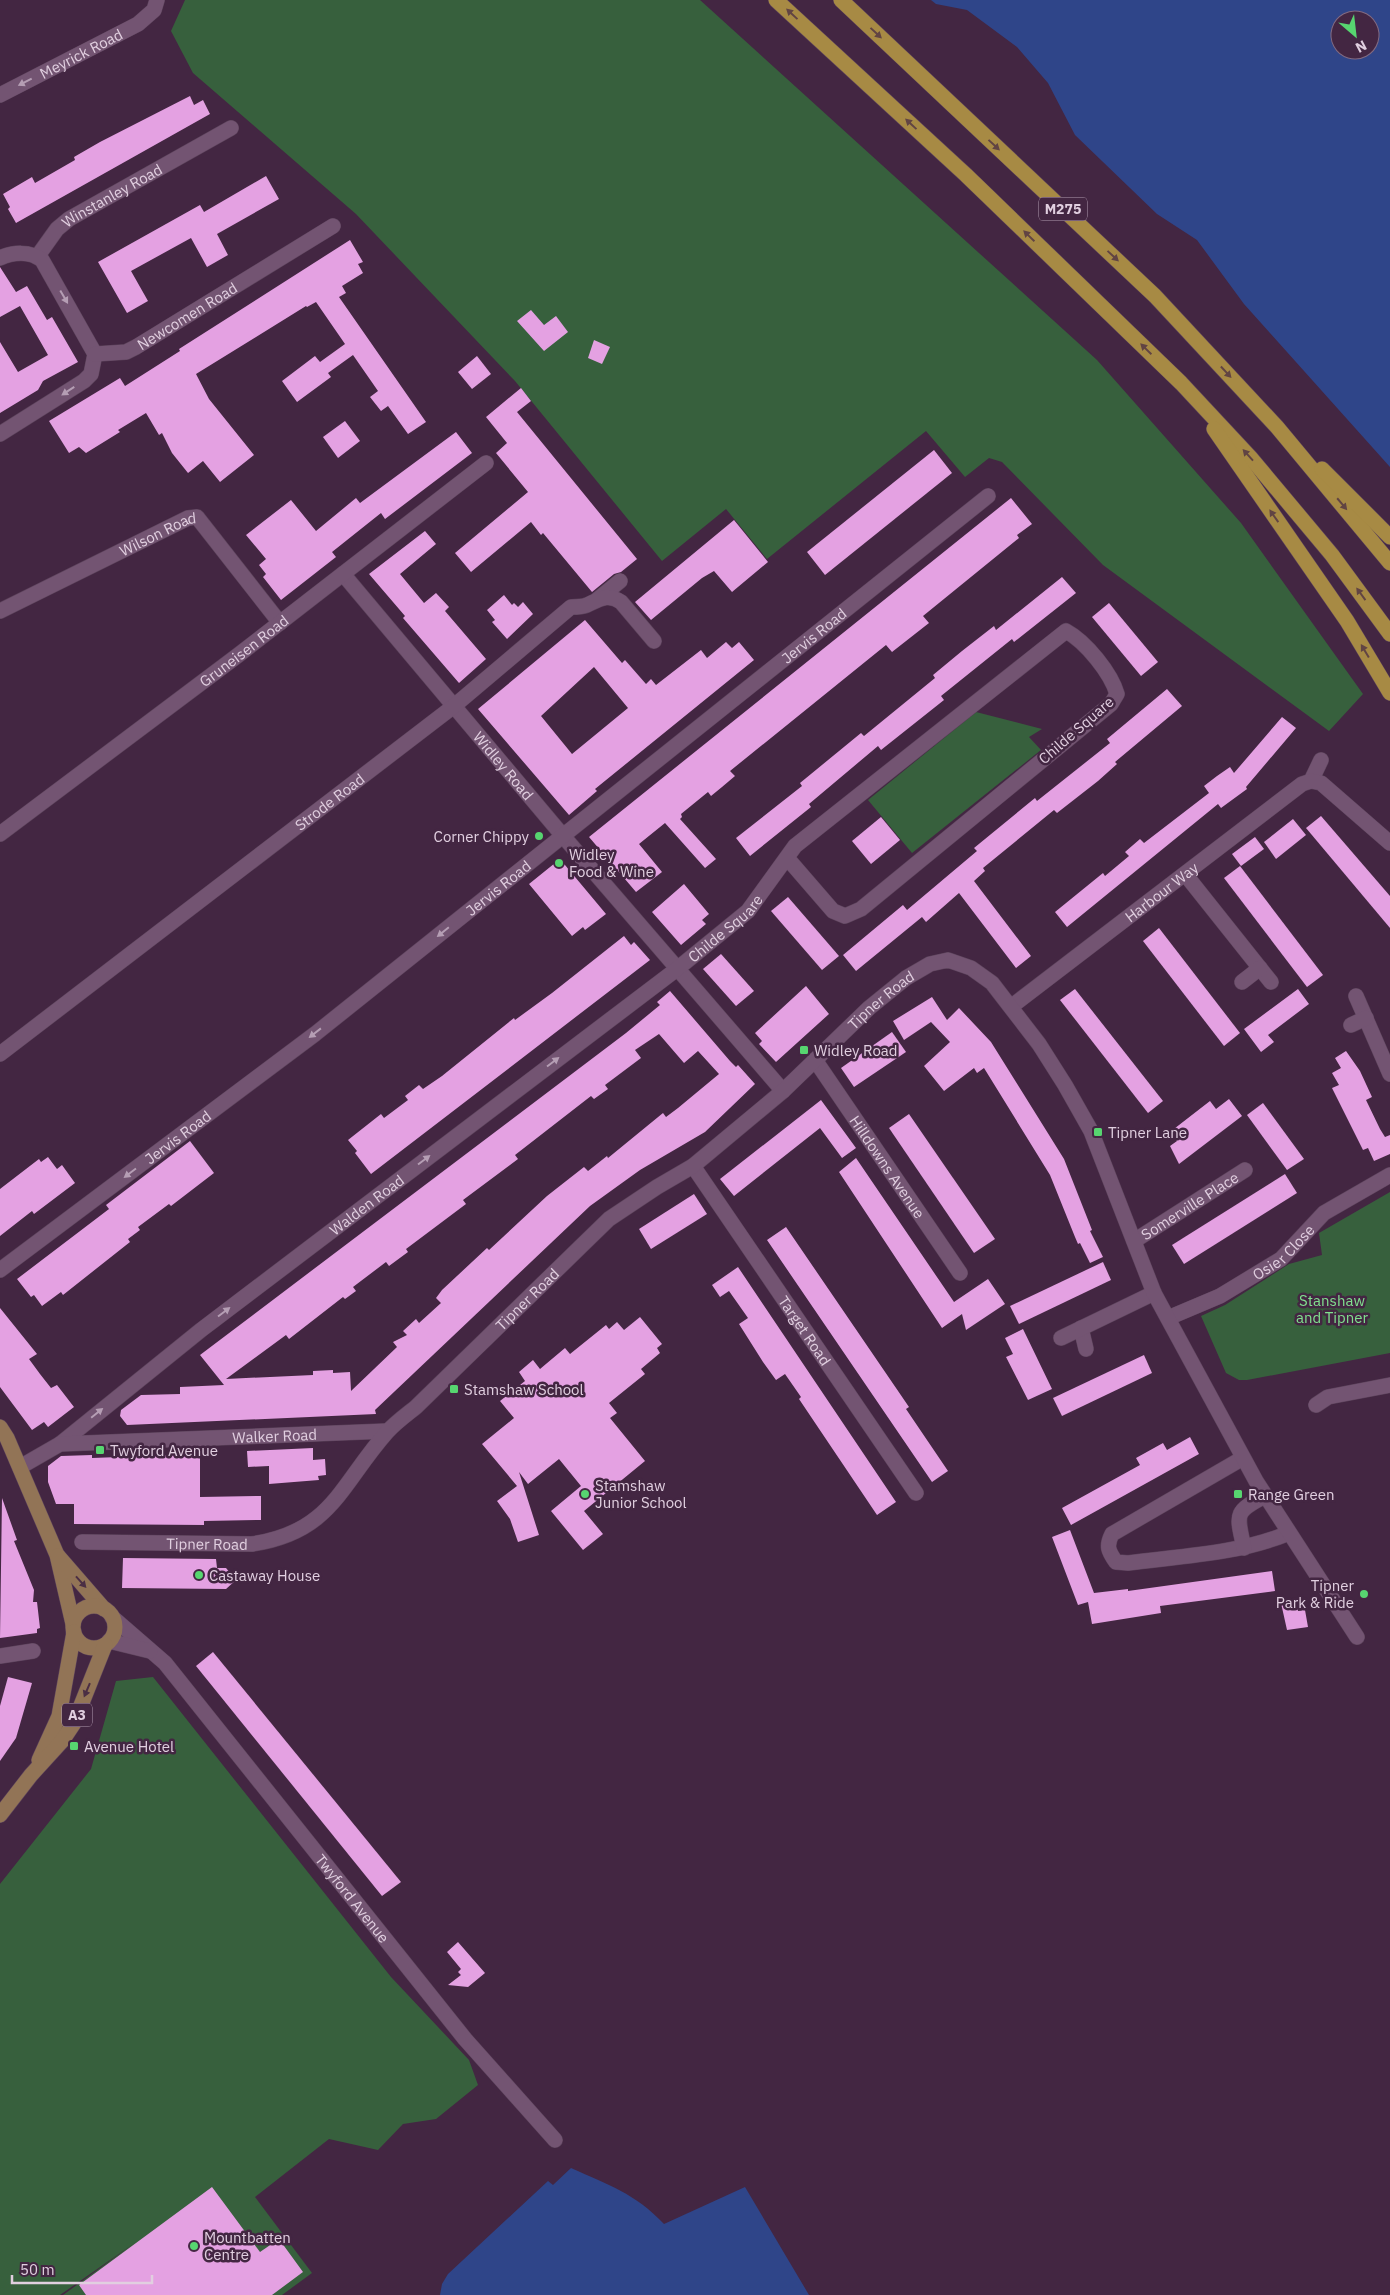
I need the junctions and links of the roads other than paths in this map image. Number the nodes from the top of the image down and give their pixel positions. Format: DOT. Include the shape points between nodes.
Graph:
graph roads {
  1 [pos="776,0"];
  2 [pos="841,0"];
  3 [pos="157,2"];
  4 [pos="0,95"];
  5 [pos="231,128"];
  6 [pos="333,226"];
  7 [pos="38,257"];
  8 [pos="0,258"];
  9 [pos="95,354"];
  10 [pos="1181,382"];
  11 [pos="1277,427"];
  12 [pos="0,434"];
  13 [pos="486,464"];
  14 [pos="988,496"];
  15 [pos="1390,537"];
  16 [pos="1390,564"];
  17 [pos="343,574"];
  18 [pos="620,581"];
  19 [pos="596,600"];
  20 [pos="0,611"];
  21 [pos="280,623"];
  22 [pos="1390,634"];
  23 [pos="654,641"];
  24 [pos="1390,693"];
  25 [pos="454,706"];
  26 [pos="1321,760"];
  27 [pos="1311,781"];
  28 [pos="0,834"];
  29 [pos="563,836"];
  30 [pos="1390,843"];
  31 [pos="788,859"];
  32 [pos="1185,874"];
  33 [pos="1260,968"];
  34 [pos="677,969"];
  35 [pos="1242,982"];
  36 [pos="1271,982"];
  37 [pos="1356,996"];
  38 [pos="1012,1006"];
  39 [pos="1366,1018"];
  40 [pos="1350,1025"];
  41 [pos="0,1054"];
  42 [pos="815,1060"];
  43 [pos="1390,1074"];
  44 [pos="783,1091"];
  45 [pos="693,1166"];
  46 [pos="1245,1170"];
  47 [pos="1390,1174"];
  48 [pos="1134,1241"];
  49 [pos="0,1270"];
  50 [pos="960,1274"];
  51 [pos="1154,1293"];
  52 [pos="1168,1318"];
  53 [pos="1080,1328"];
  54 [pos="1061,1338"];
  55 [pos="1086,1349"];
  56 [pos="1390,1385"];
  57 [pos="1316,1405"];
  58 [pos="0,1427"];
  59 [pos="387,1432"];
  60 [pos="60,1444"];
  61 [pos="1243,1458"];
  62 [pos="20,1467"];
  63 [pos="916,1494"];
  64 [pos="1265,1496"];
  65 [pos="1289,1533"];
  66 [pos="82,1542"];
  67 [pos="1244,1548"];
  68 [pos="57,1555"];
  69 [pos="108,1613"];
  70 [pos="74,1628"];
  71 [pos="1357,1637"];
  72 [pos="107,1643"];
  73 [pos="34,1651"];
  74 [pos="154,1652"];
  75 [pos="0,1656"];
  76 [pos="31,1774"];
  77 [pos="0,1815"];
  78 [pos="555,2140"];
  10 -- 1 [label="highway, M275, one-way" via="966,175"];
  2 -- 11 [label="highway, M275, one-way" via="1155,296"];
  3 -- 4 [label="street, Meyrick Road, one-way" via="149,16 138,24"];
  5 -- 7 [label="street, Winstanley Road" via="69,219 50,237"];
  6 -- 9 [label="street, Newcomen Road" via="136,347 126,352"];
  7 -- 8 [label="street" via="15,254"];
  7 -- 9 [label="street, one-way" via="47,266"];
  9 -- 12 [label="street, one-way" via="91,374 84,381"];
  22 -- 10 [label="highway, M275, one-way" via="1332,554"];
  24 -- 10 [label="highway, M275, one-way" via="1347,622"];
  11 -- 15 [label="highway, M275"];
  11 -- 16 [label="highway, M275, one-way"];
  13 -- 17 [label="street, Gruneisen Road"];
  14 -- 29 [label="street, Jervis Road"];
  17 -- 21 [label="street, Gruneisen Road"];
  17 -- 25 [label="street, Widley Road"];
  18 -- 19 [label="street"];
  19 -- 23 [label="street, Strode Road" via="607,596 621,602"];
  19 -- 25 [label="street, Strode Road" via="585,606 571,607"];
  20 -- 21 [label="street, Wilson Road" via="188,518 197,517"];
  21 -- 28 [label="street, Gruneisen Road"];
  25 -- 29 [label="street, Widley Road"];
  25 -- 41 [label="street, Strode Road"];
  26 -- 27 [label="street"];
  27 -- 30 [label="street" via="1321,783"];
  27 -- 32 [label="street, Harbour Way" via="1302,784"];
  29 -- 34 [label="street, Widley Road"];
  29 -- 49 [label="street, Jervis Road, one-way" via="314,1034"];
  31 -- 31 [label="street, Childe Square" via="832,911 845,916 861,909 1111,704 1118,694 1114,682 1078,638 1066,631 796,846"];
  31 -- 34 [label="street, Childe Square" via="748,911"];
  32 -- 33 [label="street"];
  32 -- 38 [label="street, Harbour Way"];
  33 -- 35 [label="street"];
  33 -- 36 [label="street"];
  34 -- 44 [label="street, Widley Road"];
  60 -- 34 [label="street, Walden Road, one-way" via="208,1324"];
  37 -- 39 [label="street"];
  38 -- 42 [label="street, Tipner Road" via="992,983 971,968 948,960 930,964 906,978 869,1008"];
  38 -- 48 [label="street" via="1039,1044 1091,1131"];
  39 -- 40 [label="street"];
  39 -- 43 [label="street"];
  42 -- 44 [label="street, Tipner Road"];
  42 -- 50 [label="street, Hilldowns Avenue"];
  44 -- 45 [label="street, Tipner Road"];
  45 -- 59 [label="street, Tipner Road" via="609,1219"];
  45 -- 63 [label="street, Target Road"];
  46 -- 48 [label="street, Somerville Place"];
  47 -- 52 [label="street, Osier Close" via="1324,1213 1281,1259 1220,1296"];
  48 -- 51 [label="street"];
  51 -- 52 [label="street"];
  51 -- 53 [label="street"];
  52 -- 61 [label="street"];
  53 -- 54 [label="street"];
  53 -- 55 [label="street"];
  56 -- 57 [label="street" via="1328,1397"];
  58 -- 62 [label="main road, A3"];
  59 -- 60 [label="street, Walker Road"];
  59 -- 66 [label="street, Tipner Road" via="317,1520 275,1540 252,1544"];
  60 -- 62 [label="street, Walker Road"];
  61 -- 64 [label="street"];
  61 -- 67 [label="street" via="1112,1534 1107,1544 1116,1562 1128,1563"];
  62 -- 68 [label="main road, A3"];
  64 -- 65 [label="street"];
  64 -- 67 [label="street" via="1240,1511"];
  65 -- 67 [label="street"];
  65 -- 71 [label="street"];
  68 -- 69 [label="main road, A3, one-way"];
  68 -- 70 [label="main road, A3"];
  69 -- 70 [label="main road" via="91,1607 85,1609 76,1618"];
  69 -- 72 [label="main road" via="114,1629"];
  69 -- 74 [label="street, Twyford Avenue"];
  70 -- 72 [label="main road" via="76,1638 86,1646 98,1648"];
  70 -- 76 [label="main road, A3" via="59,1716"];
  72 -- 74 [label="street"];
  72 -- 76 [label="main road, A3, one-way" via="74,1722 62,1741"];
  73 -- 75 [label="street"];
  74 -- 78 [label="street, Twyford Avenue" via="465,2039"];
  76 -- 77 [label="main road, A3"];
}
